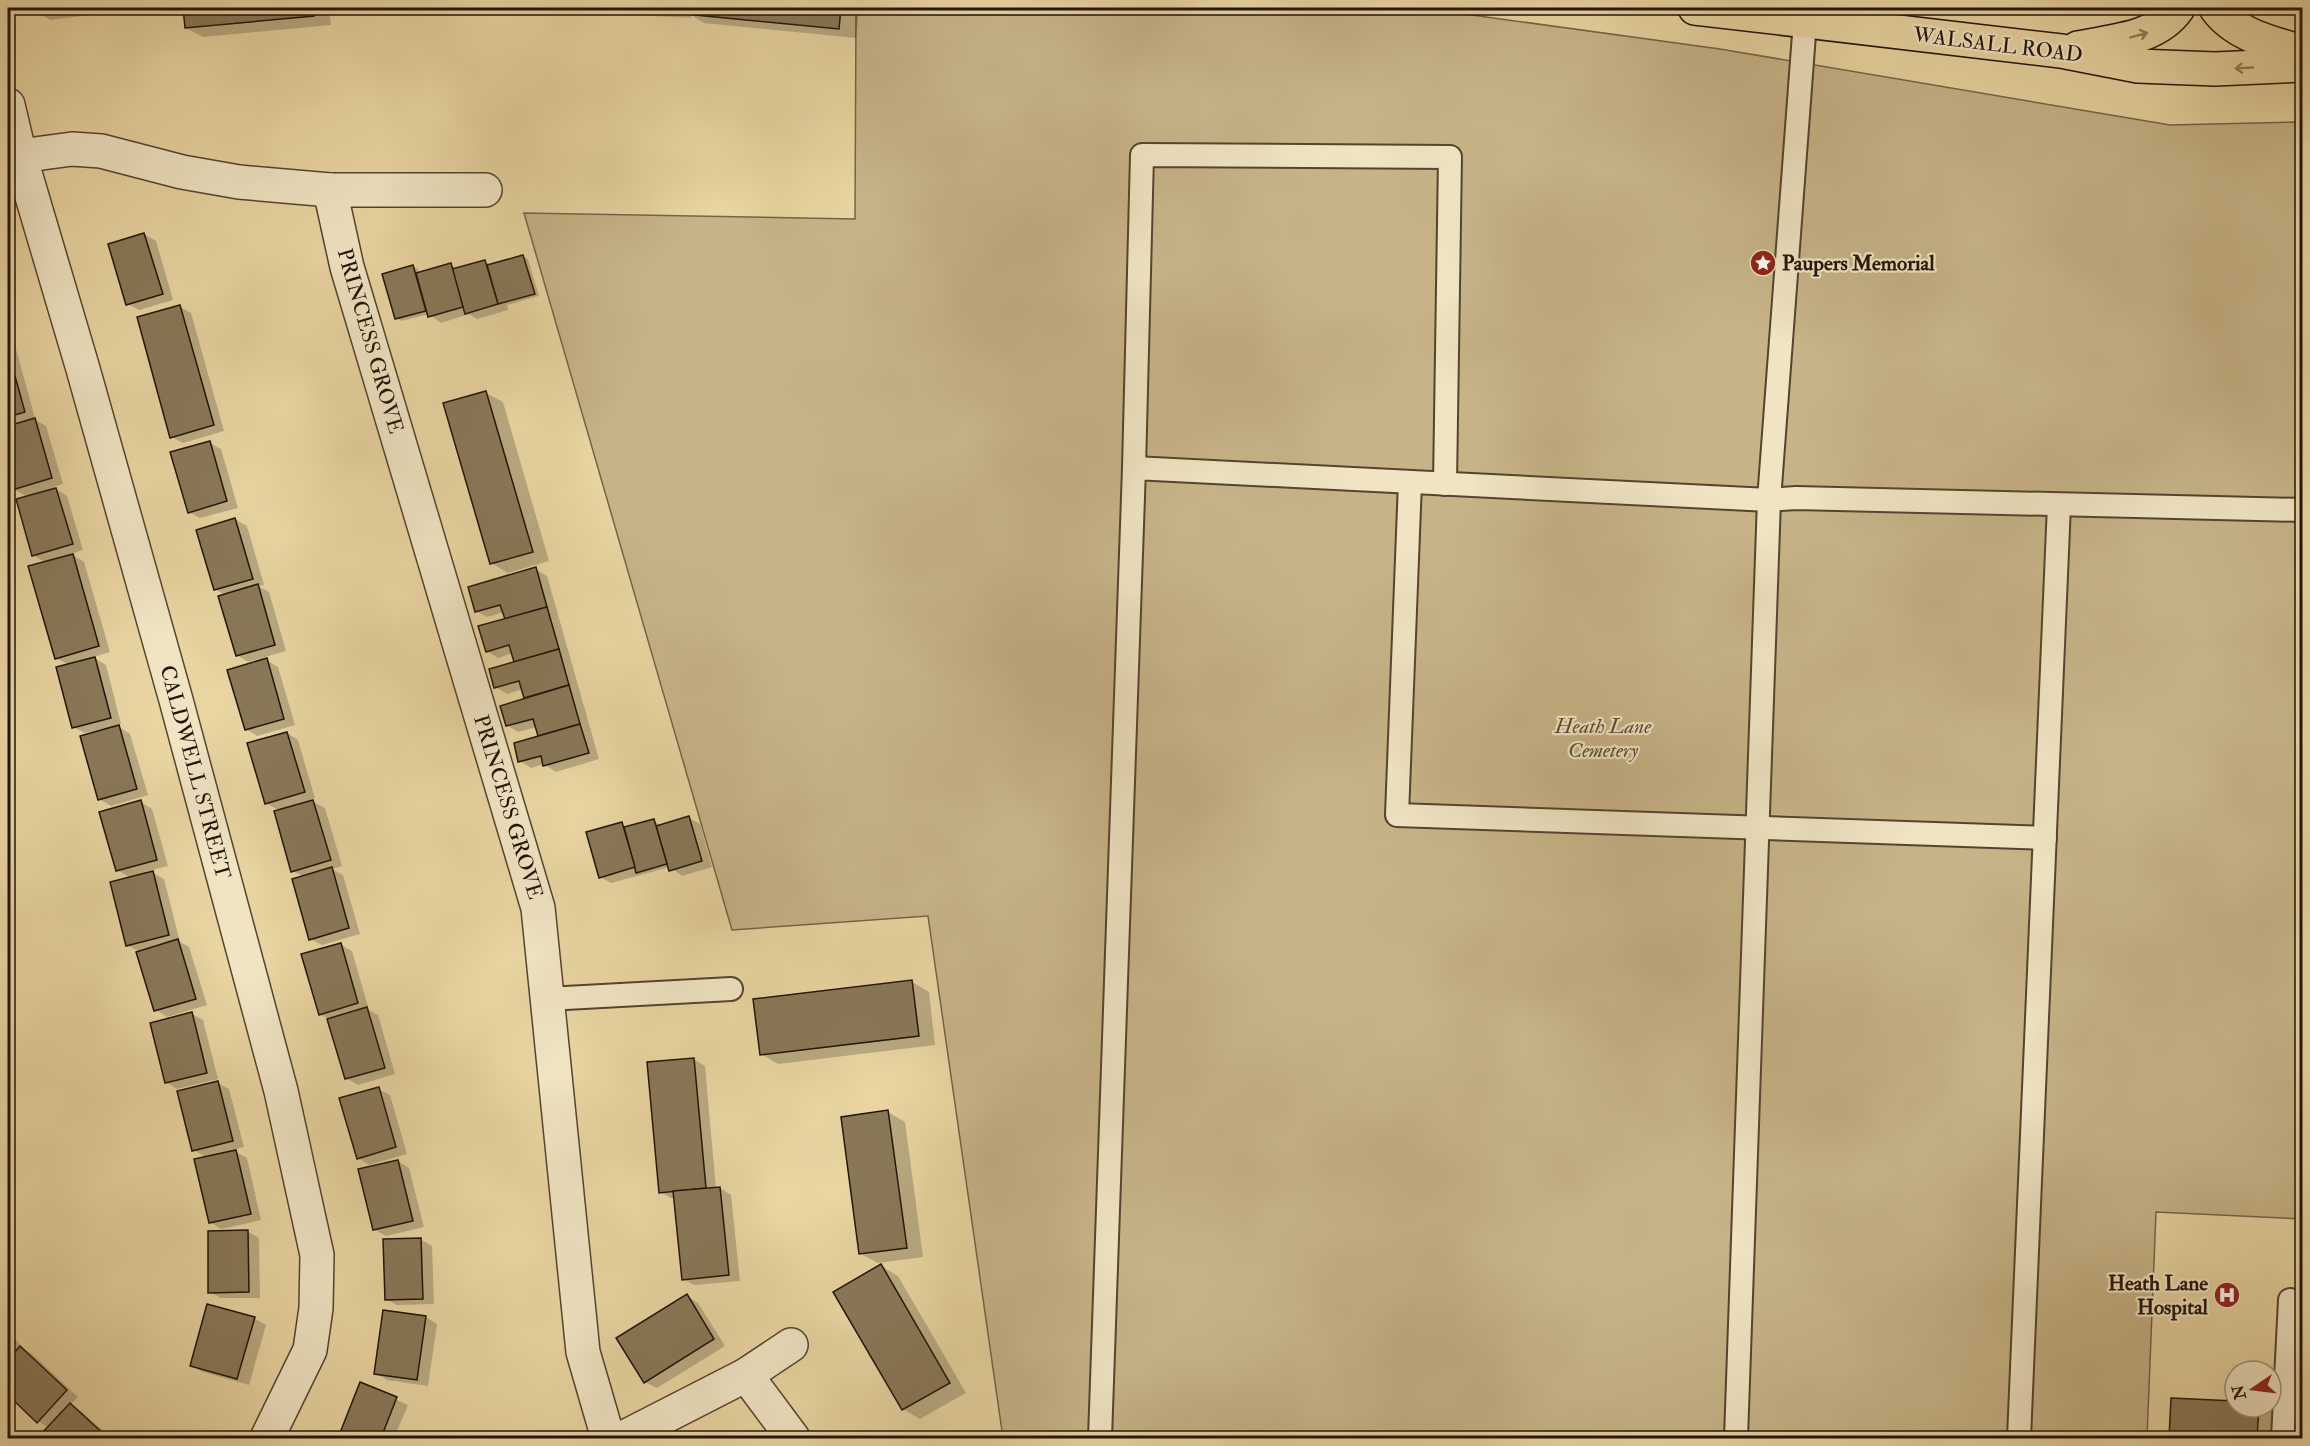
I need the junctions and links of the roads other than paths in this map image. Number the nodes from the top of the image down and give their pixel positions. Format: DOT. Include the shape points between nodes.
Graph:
graph roads {
  1 [pos="1695,8"];
  2 [pos="2178,8"];
  3 [pos="2216,8"];
  4 [pos="1805,21"];
  5 [pos="2061,51"];
  6 [pos="2302,52"];
  7 [pos="2302,65"];
  8 [pos="8,105"];
  9 [pos="20,156"];
  10 [pos="330,190"];
  11 [pos="485,190"];
  12 [pos="1134,468"];
  13 [pos="1410,482"];
  14 [pos="1445,484"];
  15 [pos="1769,500"];
  16 [pos="2059,505"];
  17 [pos="2302,510"];
  18 [pos="1758,828"];
  19 [pos="2045,838"];
  20 [pos="731,989"];
  21 [pos="547,999"];
  22 [pos="2290,1300"];
  23 [pos="791,1345"];
  24 [pos="746,1375"];
  25 [pos="267,1438"];
  26 [pos="608,1438"];
  27 [pos="623,1438"];
  28 [pos="793,1438"];
  29 [pos="1100,1438"];
  30 [pos="1736,1438"];
  31 [pos="2019,1438"];
  32 [pos="2283,1438"];
  1 -- 4 [label="main road, WALSALL ROAD"];
  5 -- 2 [label="main road, one-way" via="2146,34"];
  3 -- 6 [label="main road" via="2224,18 2256,38"];
  4 -- 5 [label="main road, WALSALL ROAD"];
  4 -- 15 [label="lane"];
  7 -- 5 [label="main road, WALSALL ROAD, one-way" via="2215,69 2138,66"];
  8 -- 9 [label="street, CALDWELL STREET"];
  9 -- 10 [label="street" via="72,149 101,151 239,183"];
  9 -- 25 [label="street, CALDWELL STREET" via="179,712 281,1091 317,1255 310,1350"];
  10 -- 11 [label="street"];
  10 -- 21 [label="street, PRINCESS GROVE" via="347,267 538,908"];
  12 -- 13 [label="lane"];
  12 -- 14 [label="lane" via="1142,155 1450,157"];
  12 -- 29 [label="lane"];
  13 -- 14 [label="lane"];
  13 -- 18 [label="lane" via="1397,816"];
  14 -- 15 [label="lane"];
  15 -- 16 [label="lane"];
  15 -- 18 [label="lane"];
  16 -- 17 [label="lane"];
  16 -- 19 [label="lane"];
  18 -- 19 [label="lane"];
  18 -- 30 [label="lane"];
  19 -- 31 [label="lane"];
  20 -- 21 [label="lane"];
  21 -- 26 [label="street, PRINCESS GROVE" via="583,1352"];
  22 -- 32 [label="lane"];
  23 -- 24 [label="street"];
  24 -- 27 [label="street"];
  24 -- 28 [label="street"];
}
